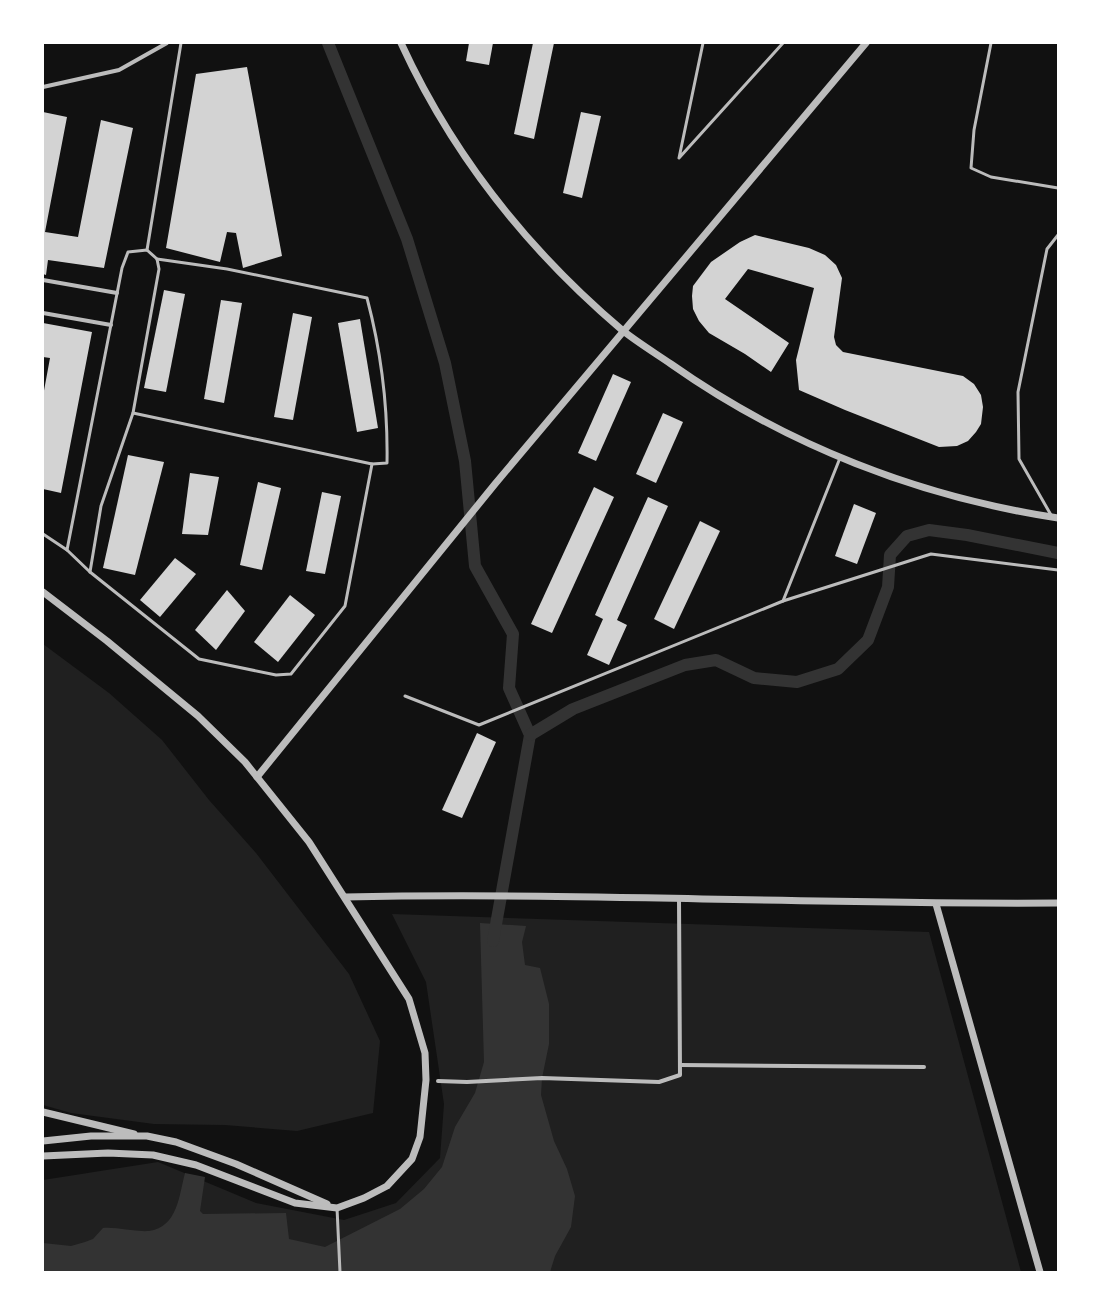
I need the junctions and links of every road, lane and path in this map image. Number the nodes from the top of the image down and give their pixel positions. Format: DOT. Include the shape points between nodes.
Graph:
graph roads {
  1 [pos="167,43"];
  2 [pos="181,43"];
  3 [pos="401,43"];
  4 [pos="703,43"];
  5 [pos="783,43"];
  6 [pos="866,43"];
  7 [pos="991,43"];
  8 [pos="43,87"];
  9 [pos="1058,188"];
  10 [pos="1058,235"];
  11 [pos="147,250"];
  12 [pos="157,259"];
  13 [pos="43,280"];
  14 [pos="117,294"];
  15 [pos="43,313"];
  16 [pos="111,325"];
  17 [pos="623,330"];
  18 [pos="133,413"];
  19 [pos="840,458"];
  20 [pos="372,464"];
  21 [pos="1055,517"];
  22 [pos="43,534"];
  23 [pos="67,550"];
  24 [pos="1058,570"];
  25 [pos="90,572"];
  26 [pos="43,592"];
  27 [pos="783,601"];
  28 [pos="405,696"];
  29 [pos="257,777"];
  30 [pos="345,897"];
  31 [pos="679,899"];
  32 [pos="1058,902"];
  33 [pos="936,904"];
  34 [pos="680,1065"];
  35 [pos="924,1067"];
  36 [pos="438,1081"];
  37 [pos="43,1112"];
  38 [pos="147,1136"];
  39 [pos="43,1142"];
  40 [pos="43,1156"];
  41 [pos="337,1208"];
  42 [pos="340,1272"];
  43 [pos="1040,1272"];
  1 -- 8 [label="street" via="119,70"];
  2 -- 11 [label="lane"];
  3 -- 17 [label="street" via="460,149 512,221 567,278"];
  4 -- 5 [label="lane" via="679,158"];
  6 -- 17 [label="street"];
  7 -- 9 [label="lane" via="974,130 971,168 991,177"];
  10 -- 21 [label="lane" via="1047,249 1018,392 1019,459"];
  11 -- 12 [label="lane"];
  11 -- 14 [label="lane" via="128,252"];
  12 -- 18 [label="lane" via="159,269"];
  12 -- 20 [label="lane" via="227,269 367,298 375,328 388,421 387,462"];
  13 -- 14 [label="street"];
  14 -- 16 [label="lane"];
  15 -- 16 [label="street"];
  16 -- 23 [label="lane"];
  17 -- 19 [label="street" via="744,412"];
  17 -- 29 [label="street"];
  18 -- 20 [label="lane"];
  18 -- 25 [label="lane" via="101,506"];
  19 -- 21 [label="street" via="951,496"];
  19 -- 27 [label="lane"];
  20 -- 25 [label="lane" via="345,606 291,674 276,675 199,659"];
  22 -- 23 [label="lane"];
  23 -- 25 [label="lane"];
  24 -- 27 [label="lane" via="931,554"];
  26 -- 29 [label="street" via="198,716"];
  27 -- 28 [label="lane" via="479,725"];
  29 -- 30 [label="street" via="309,842"];
  30 -- 31 [label="street" via="465,895"];
  30 -- 41 [label="street" via="409,998 425,1054 426,1080 420,1137 412,1159 387,1186"];
  31 -- 33 [label="street"];
  31 -- 34 [label="street"];
  32 -- 33 [label="street"];
  33 -- 43 [label="street"];
  34 -- 35 [label="street"];
  34 -- 36 [label="street" via="680,1075 659,1082 542,1078"];
  37 -- 38 [label="street"];
  38 -- 39 [label="street" via="91,1136"];
  38 -- 41 [label="street" via="176,1142 236,1164"];
  40 -- 41 [label="street" via="108,1153 153,1155 196,1165 295,1203"];
  41 -- 42 [label="lane"];
}
